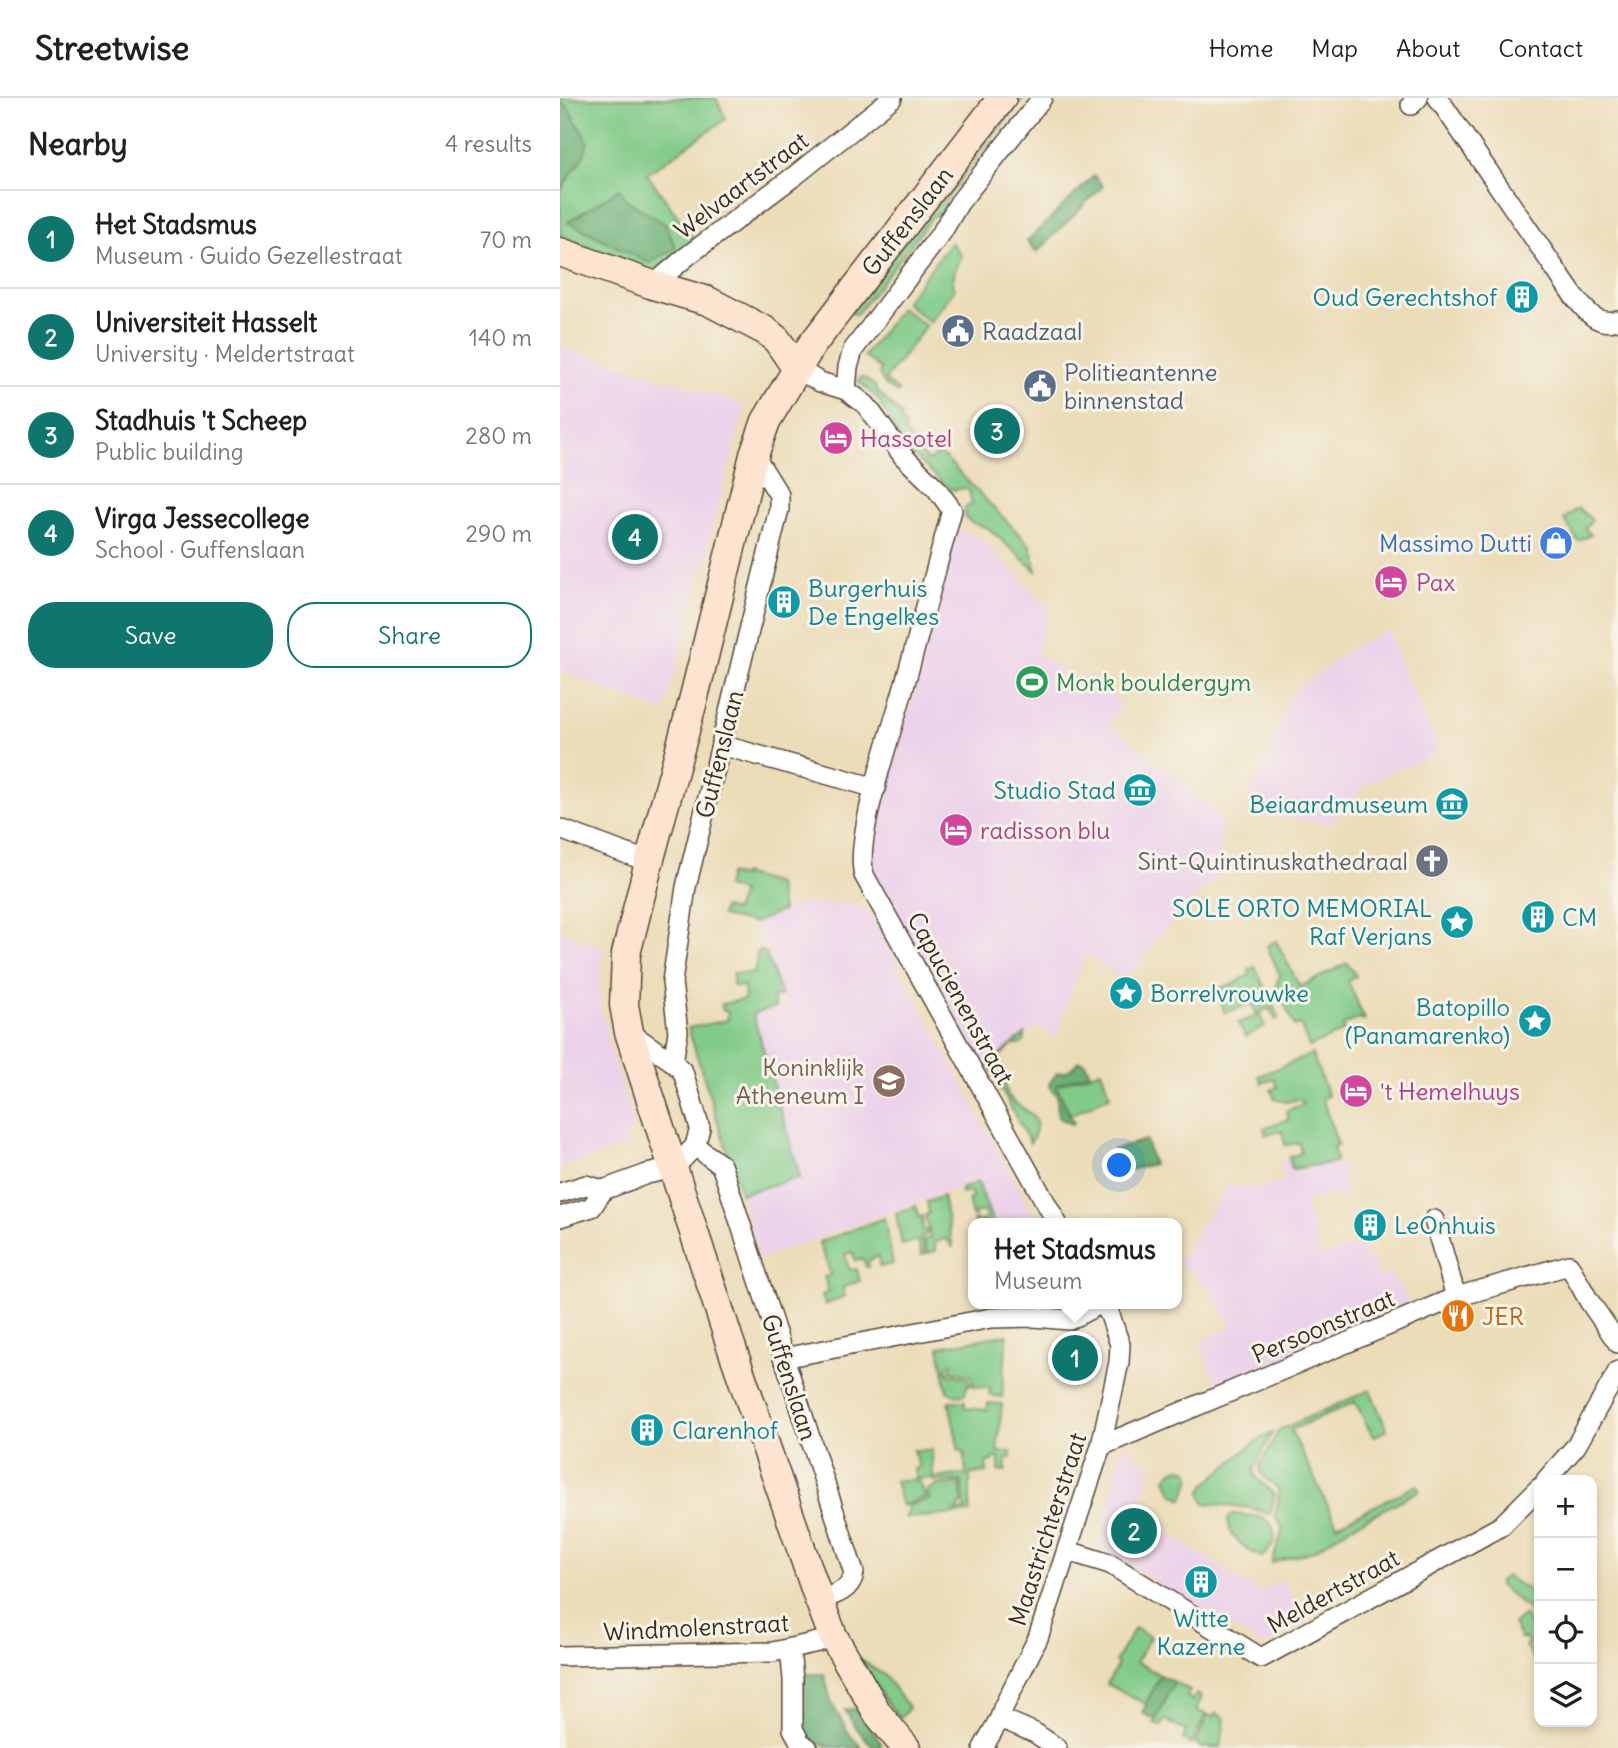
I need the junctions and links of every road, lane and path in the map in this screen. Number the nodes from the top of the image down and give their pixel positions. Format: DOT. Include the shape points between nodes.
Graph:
graph roads {
  1 [pos="892,98"];
  2 [pos="1002,98"];
  3 [pos="1042,98"];
  4 [pos="1438,98"];
  5 [pos="560,252"];
  6 [pos="653,285"];
  7 [pos="1613,322"];
  8 [pos="797,369"];
  9 [pos="846,390"];
  10 [pos="754,455"];
  11 [pos="721,745"];
  12 [pos="876,788"];
  13 [pos="560,829"];
  14 [pos="649,862"];
  15 [pos="629,1032"];
  16 [pos="673,1062"];
  17 [pos="695,1146"];
  18 [pos="674,1168"];
  19 [pos="603,1191"];
  20 [pos="560,1193"];
  21 [pos="560,1217"];
  22 [pos="1054,1218"];
  23 [pos="1434,1220"];
  24 [pos="1456,1297"];
  25 [pos="1101,1309"];
  26 [pos="1104,1309"];
  27 [pos="1618,1343"];
  28 [pos="783,1358"];
  29 [pos="1618,1371"];
  30 [pos="1101,1446"];
  31 [pos="1550,1475"];
  32 [pos="1534,1493"];
  33 [pos="1068,1551"];
  34 [pos="819,1600"];
  35 [pos="833,1636"];
  36 [pos="790,1649"];
  37 [pos="560,1656"];
  38 [pos="1000,1718"];
  39 [pos="808,1748"];
  40 [pos="906,1748"];
  41 [pos="983,1748"];
  42 [pos="1057,1748"];
  1 -- 6 [label="street, Welvaartstraat"];
  2 -- 8 [label="main road, Guffenslaan"];
  3 -- 9 [label="street, Guffenslaan" via="853,350"];
  4 -- 7 [label="street" via="1573,295 1597,320"];
  5 -- 6 [label="main road"];
  6 -- 8 [label="main road" via="708,301 758,325 777,340"];
  8 -- 9 [label="street"];
  8 -- 10 [label="main road, Guffenslaan" via="766,421"];
  9 -- 12 [label="street, Capucienenstraat" via="866,405 903,456 952,510"];
  10 -- 11 [label="street, Guffenslaan" via="780,502"];
  10 -- 14 [label="main road, Guffenslaan"];
  11 -- 12 [label="street"];
  11 -- 16 [label="street, Guffenslaan" via="684,900 672,982 678,1032"];
  12 -- 22 [label="street, Capucienenstraat" via="863,843 864,874"];
  13 -- 14 [label="street"];
  14 -- 15 [label="main road, Guffenslaan" via="626,954 624,1004"];
  15 -- 16 [label="street"];
  15 -- 18 [label="main road, Guffenslaan"];
  16 -- 17 [label="street" via="683,1072 700,1128"];
  17 -- 18 [label="street"];
  17 -- 28 [label="street, Guffenslaan" via="721,1165"];
  18 -- 19 [label="street"];
  18 -- 34 [label="main road, Guffenslaan"];
  19 -- 20 [label="street" via="586,1185"];
  19 -- 21 [label="street" via="592,1207"];
  23 -- 24 [label="street"];
  24 -- 27 [label="street, Persoonstraat" via="1569,1265"];
  24 -- 30 [label="street, Persoonstraat"];
  25 -- 28 [label="street" via="1069,1320 991,1318"];
  26 -- 30 [label="street, Maastrichterstraat" via="1120,1345"];
  28 -- 34 [label="street, Guffenslaan" via="854,1573 853,1582 839,1594"];
  29 -- 31 [label="street" via="1576,1446"];
  30 -- 33 [label="street, Maastrichterstraat"];
  32 -- 33 [label="street, Meldertstraat" via="1502,1527 1261,1658 1110,1564"];
  33 -- 38 [label="street, Maastrichterstraat" via="1038,1638"];
  34 -- 35 [label="main road, Guffenslaan"];
  35 -- 36 [label="street, Windmolenstraat"];
  35 -- 40 [label="main road, Guffenslaan" via="878,1714"];
  36 -- 37 [label="street, Windmolenstraat"];
  36 -- 39 [label="street" via="793,1729"];
  38 -- 41 [label="street, Maastrichterstraat"];
  38 -- 42 [label="street"];
}
